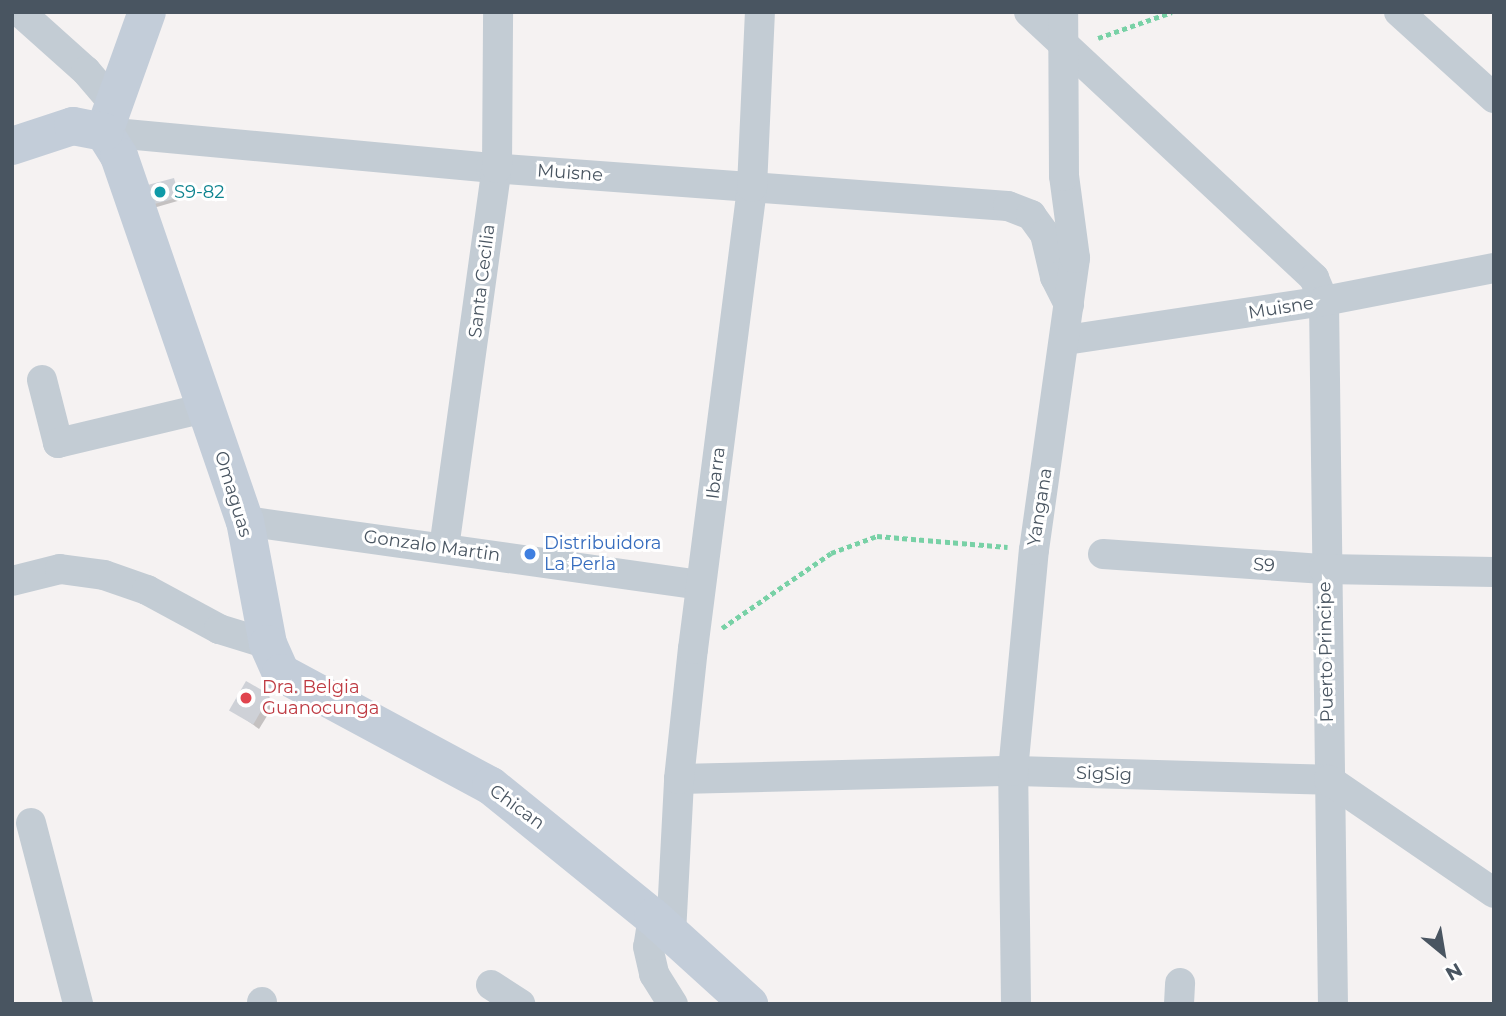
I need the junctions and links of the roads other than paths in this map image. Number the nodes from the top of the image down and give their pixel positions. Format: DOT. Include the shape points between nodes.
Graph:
graph roads {
  1 [pos="20,12"];
  2 [pos="147,12"];
  3 [pos="498,12"];
  4 [pos="760,12"];
  5 [pos="1029,12"];
  6 [pos="1063,12"];
  7 [pos="1399,12"];
  8 [pos="1064,49"];
  9 [pos="1494,98"];
  10 [pos="109,119"];
  11 [pos="12,146"];
  12 [pos="497,168"];
  13 [pos="752,187"];
  14 [pos="1494,268"];
  15 [pos="1324,301"];
  16 [pos="1069,305"];
  17 [pos="1066,340"];
  18 [pos="42,380"];
  19 [pos="205,408"];
  20 [pos="245,522"];
  21 [pos="444,548"];
  22 [pos="1103,554"];
  23 [pos="1324,569"];
  24 [pos="1494,572"];
  25 [pos="12,581"];
  26 [pos="701,585"];
  27 [pos="268,644"];
  28 [pos="1013,771"];
  29 [pos="679,779"];
  30 [pos="1329,780"];
  31 [pos="31,823"];
  32 [pos="1494,893"];
  33 [pos="662,925"];
  34 [pos="491,985"];
  35 [pos="78,1004"];
  36 [pos="520,1004"];
  37 [pos="673,1004"];
  38 [pos="749,1004"];
  39 [pos="1016,1004"];
  40 [pos="1333,1004"];
  1 -- 10 [label="street, Omaguas" via="86,71"];
  2 -- 10 [label="street"];
  3 -- 12 [label="street, Santa Cecilia"];
  4 -- 13 [label="street, Ibarra"];
  5 -- 8 [label="street"];
  6 -- 8 [label="street, Yangana"];
  7 -- 9 [label="street"];
  8 -- 15 [label="street" via="1314,278"];
  8 -- 16 [label="street, Yangana" via="1063,176 1075,258"];
  10 -- 11 [label="street, Muisne"];
  10 -- 12 [label="street, Muisne"];
  10 -- 19 [label="street, Omaguas"];
  12 -- 13 [label="street, Muisne"];
  12 -- 21 [label="street, Santa Cecilia"];
  13 -- 16 [label="street, Muisne" via="1008,206 1031,215 1045,234 1055,277"];
  13 -- 26 [label="street, Ibarra"];
  14 -- 15 [label="street, Muisne"];
  15 -- 17 [label="street, Muisne"];
  15 -- 23 [label="street, Puerto Principe"];
  16 -- 17 [label="street, Yangana"];
  17 -- 28 [label="street, Yangana" via="1034,550"];
  18 -- 19 [label="street" via="58,443"];
  19 -- 20 [label="street, Omaguas"];
  20 -- 21 [label="street, Gonzalo Martin"];
  20 -- 27 [label="street, Omaguas"];
  21 -- 26 [label="street, Gonzalo Martin"];
  22 -- 23 [label="street, S9"];
  23 -- 24 [label="street, S9"];
  23 -- 30 [label="street, Puerto Principe"];
  25 -- 27 [label="street" via="60,569 104,575 148,590 219,629"];
  26 -- 29 [label="street, Ibarra"];
  27 -- 33 [label="street, Chican" via="281,673 491,786"];
  28 -- 29 [label="street, SigSig"];
  28 -- 30 [label="street, SigSig"];
  28 -- 39 [label="street, Yangana"];
  29 -- 33 [label="street, Ibarra"];
  30 -- 32 [label="street"];
  30 -- 40 [label="street, Puerto Principe"];
  31 -- 35 [label="street"];
  33 -- 37 [label="street, Ibarra" via="648,947 654,974"];
  33 -- 38 [label="street, Chican"];
  34 -- 36 [label="street"];
}
